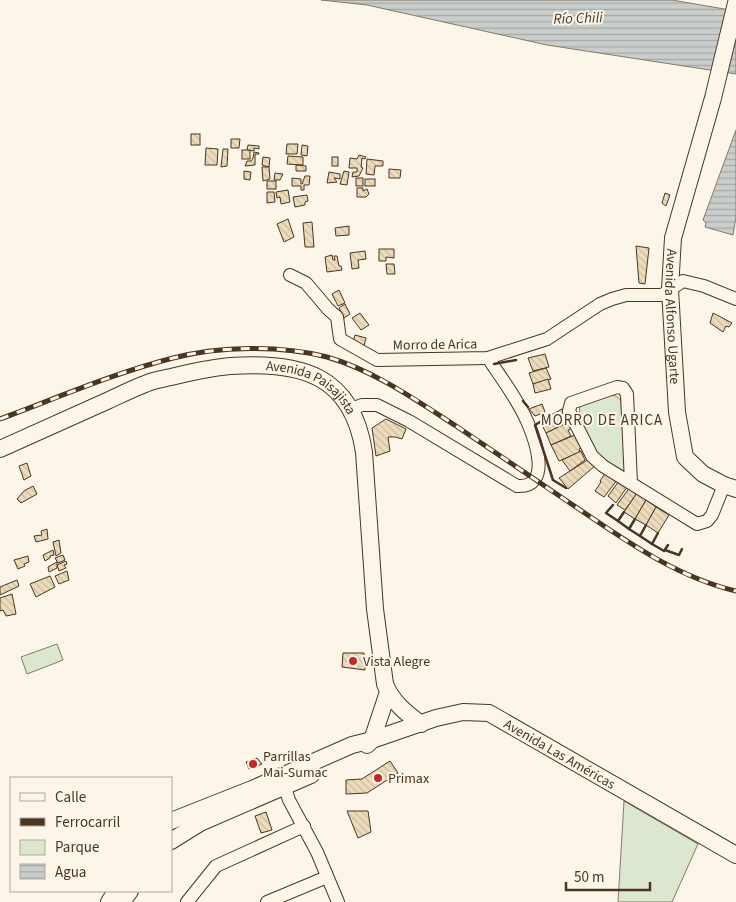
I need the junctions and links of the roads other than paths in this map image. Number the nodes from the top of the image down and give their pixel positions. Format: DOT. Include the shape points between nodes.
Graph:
graph roads {
  1 [pos="736,3"];
  2 [pos="290,275"];
  3 [pos="670,289"];
  4 [pos="736,299"];
  5 [pos="488,358"];
  6 [pos="350,409"];
  7 [pos="0,449"];
  8 [pos="630,483"];
  9 [pos="730,487"];
  10 [pos="388,692"];
  11 [pos="421,724"];
  12 [pos="372,740"];
  13 [pos="285,788"];
  14 [pos="172,821"];
  15 [pos="304,826"];
  16 [pos="172,839"];
  17 [pos="736,855"];
  18 [pos="327,877"];
  19 [pos="274,900"];
  20 [pos="188,902"];
  21 [pos="338,902"];
  1 -- 3 [label="main road, Avenida Alfonso Ugarte" via="673,238"];
  2 -- 5 [label="street, Morro de Arica" via="306,283 337,317 340,339 377,360"];
  3 -- 4 [label="street, Morro de Arica" via="683,281"];
  3 -- 5 [label="street, Morro de Arica" via="662,295 626,295 612,299 547,339"];
  3 -- 9 [label="main road, Avenida Alfonso Ugarte" via="677,412 686,457 704,474"];
  5 -- 6 [label="street" via="515,399 534,442 540,468 528,486 517,486 377,405"];
  6 -- 7 [label="main road, Avenida Paisajista" via="339,393 306,371 258,364 208,368 146,383"];
  6 -- 10 [label="main road, Avenida Paisajista" via="361,431 364,452 375,609 382,673"];
  8 -- 8 [label="street" via="627,394 623,388 616,387 571,403 569,411 592,456"];
  8 -- 9 [label="street" via="696,524 707,521"];
  10 -- 11 [label="main road, Avenida Paisajista"];
  10 -- 12 [label="main road"];
  11 -- 12 [label="main road, Avenida Las Américas"];
  11 -- 17 [label="main road, Avenida Las Américas" via="463,712 489,713"];
  12 -- 13 [label="main road, Avenida Las Américas" via="359,754"];
  12 -- 14 [label="main road, Avenida Las Américas" via="352,745"];
  13 -- 15 [label="street"];
  13 -- 16 [label="main road, Avenida Las Américas" via="200,823"];
  15 -- 18 [label="street"];
  15 -- 20 [label="street" via="216,866"];
  18 -- 19 [label="street"];
  18 -- 21 [label="street"];
}
